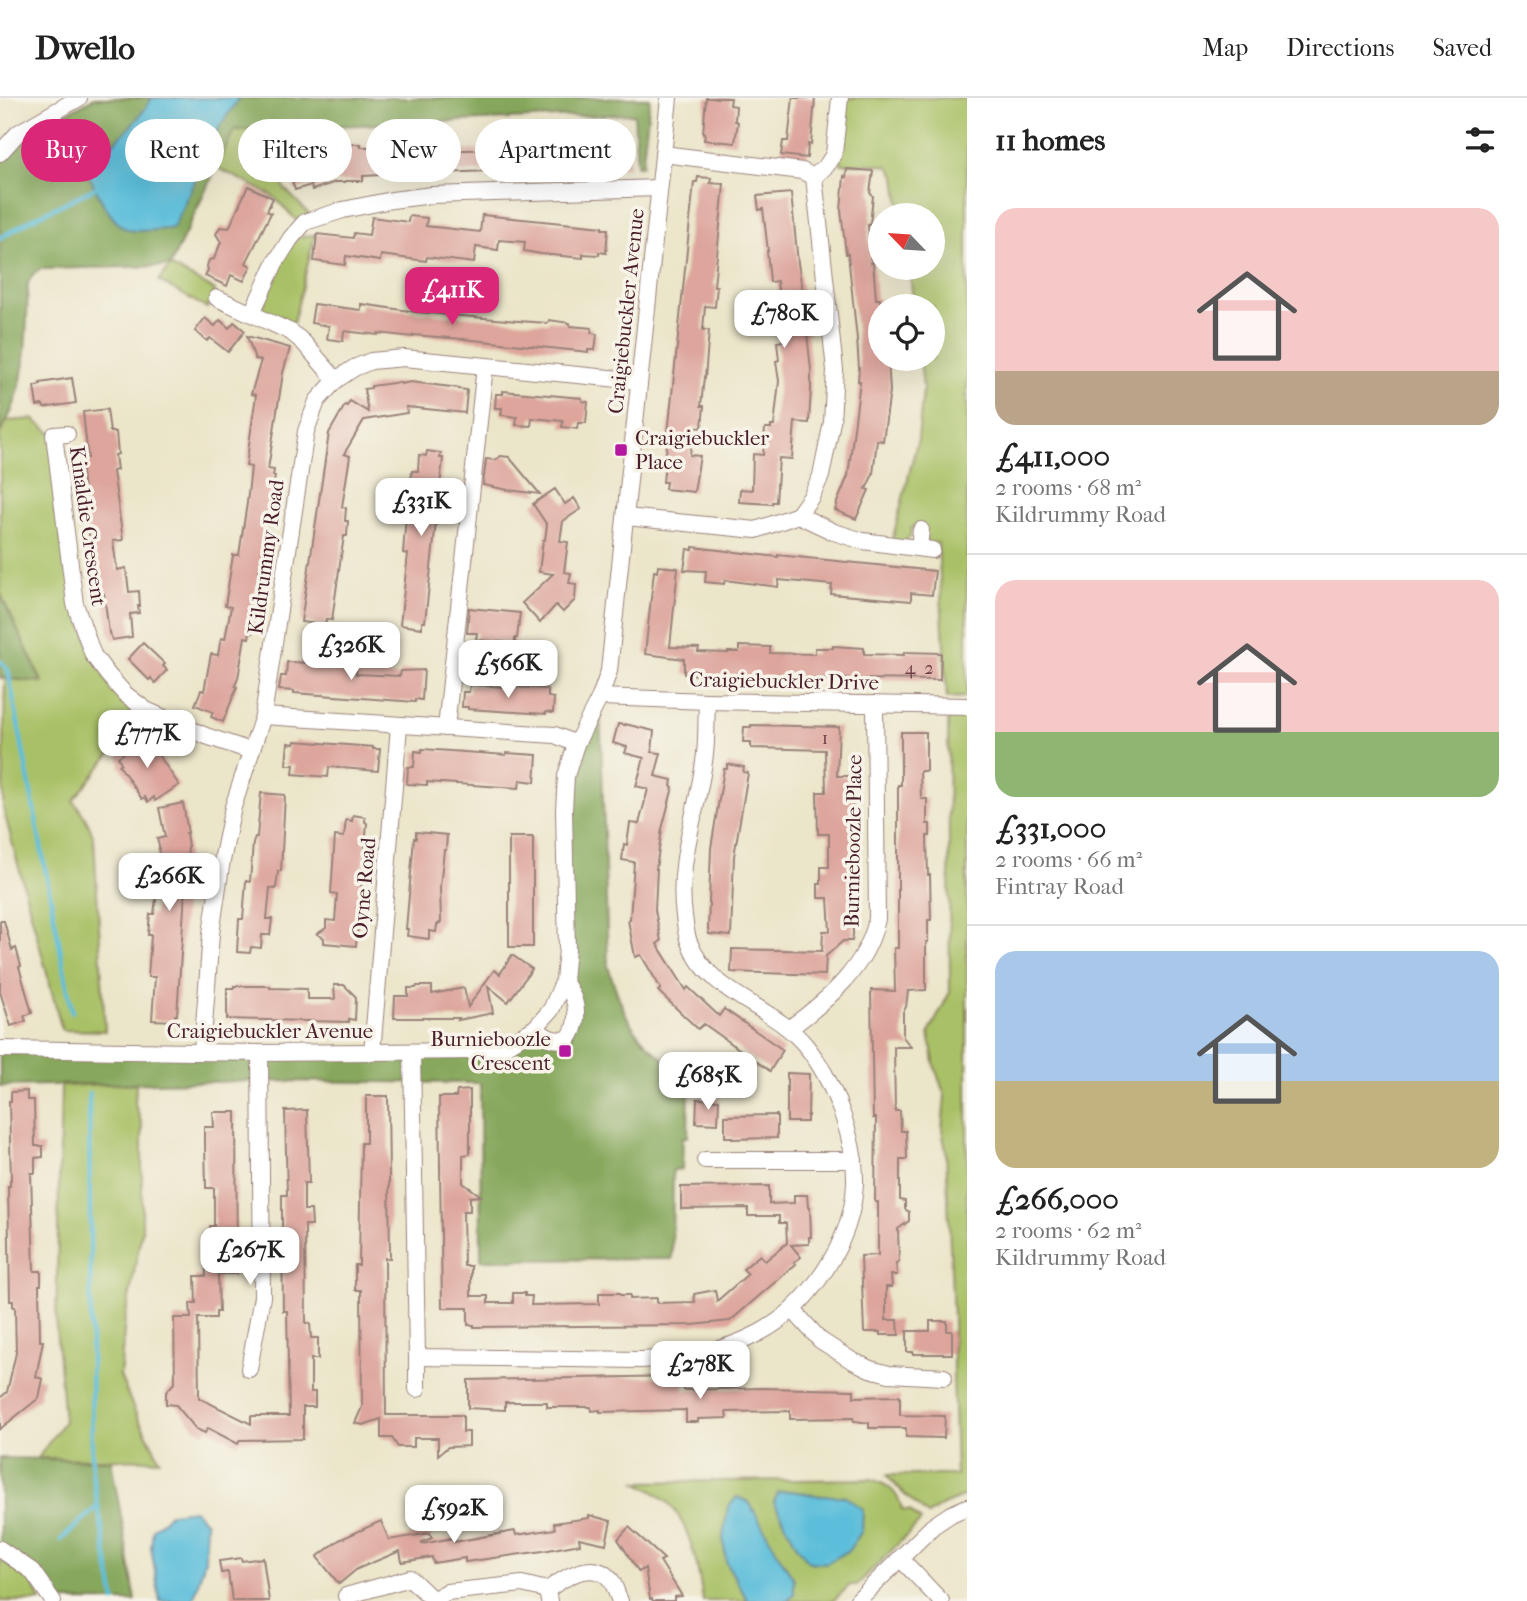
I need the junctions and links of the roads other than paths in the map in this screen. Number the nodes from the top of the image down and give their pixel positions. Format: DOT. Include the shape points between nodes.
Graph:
graph roads {
  1 [pos="79,98"];
  2 [pos="669,98"];
  3 [pos="840,98"];
  4 [pos="0,153"];
  5 [pos="663,153"];
  6 [pos="814,177"];
  7 [pos="659,188"];
  8 [pos="217,298"];
  9 [pos="252,313"];
  10 [pos="485,366"];
  11 [pos="336,380"];
  12 [pos="639,381"];
  13 [pos="67,434"];
  14 [pos="798,515"];
  15 [pos="626,517"];
  16 [pos="921,530"];
  17 [pos="600,696"];
  18 [pos="707,701"];
  19 [pos="875,704"];
  20 [pos="967,706"];
  21 [pos="263,716"];
  22 [pos="399,726"];
  23 [pos="446,728"];
  24 [pos="576,744"];
  25 [pos="251,751"];
  26 [pos="564,980"];
  27 [pos="535,1028"];
  28 [pos="790,1028"];
  29 [pos="0,1049"];
  30 [pos="202,1051"];
  31 [pos="412,1052"];
  32 [pos="260,1053"];
  33 [pos="372,1053"];
  34 [pos="705,1160"];
  35 [pos="854,1160"];
  36 [pos="793,1310"];
  37 [pos="418,1357"];
  38 [pos="249,1368"];
  39 [pos="944,1377"];
  40 [pos="416,1389"];
  41 [pos="967,1507"];
  42 [pos="0,1549"];
  43 [pos="900,1558"];
  44 [pos="548,1595"];
  45 [pos="346,1596"];
  46 [pos="431,1600"];
  47 [pos="53,1601"];
  48 [pos="620,1601"];
  49 [pos="857,1601"];
  50 [pos="941,1601"];
  1 -- 4 [label="street" via="18,132"];
  2 -- 5 [label="street, Craigiebuckler Avenue"];
  3 -- 6 [label="street" via="834,154"];
  5 -- 6 [label="street" via="802,171"];
  5 -- 7 [label="street, Craigiebuckler Avenue"];
  6 -- 14 [label="street" via="835,370 832,422 821,476"];
  7 -- 9 [label="street" via="432,195 343,210 305,222 275,263"];
  7 -- 12 [label="street, Craigiebuckler Avenue"];
  8 -- 9 [label="street"];
  9 -- 11 [label="street" via="291,332"];
  10 -- 11 [label="street, Kildrummy Road" via="404,358 371,361"];
  10 -- 12 [label="street, Kildrummy Road"];
  10 -- 23 [label="street"];
  11 -- 21 [label="street, Kildrummy Road" via="317,401 306,431"];
  12 -- 15 [label="street, Craigiebuckler Avenue"];
  13 -- 25 [label="street, Kinaldie Crescent" via="54,435 75,604 93,655 125,694 146,710"];
  14 -- 15 [label="street" via="756,530"];
  14 -- 16 [label="street" via="863,541 925,549"];
  15 -- 17 [label="street, Craigiebuckler Avenue" via="609,671"];
  17 -- 18 [label="street, Craigiebuckler Drive"];
  17 -- 24 [label="street, Craigiebuckler Avenue"];
  18 -- 19 [label="street, Craigiebuckler Drive"];
  18 -- 28 [label="street" via="705,754 683,877 688,942 716,979"];
  19 -- 20 [label="street, Craigiebuckler Drive"];
  19 -- 28 [label="street, Burnieboozle Place" via="874,934 851,974"];
  21 -- 22 [label="street"];
  21 -- 25 [label="street, Kildrummy Road"];
  22 -- 23 [label="street"];
  22 -- 33 [label="street, Oyne Road"];
  23 -- 24 [label="street" via="555,735"];
  24 -- 26 [label="street, Craigiebuckler Avenue" via="566,776 564,810"];
  25 -- 30 [label="street, Kildrummy Road" via="221,866"];
  26 -- 27 [label="street, Craigiebuckler Avenue" via="551,1010"];
  26 -- 27 [label="street, Craigiebuckler Avenue" via="573,997 576,1024 572,1035 554,1040"];
  27 -- 31 [label="street, Craigiebuckler Avenue" via="506,1046"];
  28 -- 35 [label="street" via="834,1091"];
  29 -- 30 [label="street, Craigiebuckler Avenue"];
  30 -- 32 [label="street, Craigiebuckler Avenue"];
  31 -- 33 [label="street, Craigiebuckler Avenue"];
  31 -- 37 [label="street"];
  32 -- 33 [label="street, Craigiebuckler Avenue"];
  32 -- 38 [label="street" via="262,1297"];
  34 -- 35 [label="street"];
  35 -- 36 [label="street" via="852,1211 840,1242 825,1270"];
  36 -- 37 [label="street" via="740,1343 678,1359"];
  36 -- 39 [label="street" via="820,1340 851,1360 889,1374"];
  37 -- 40 [label="street"];
  41 -- 43 [label="street" via="933,1526"];
  42 -- 47 [label="street" via="32,1571"];
  43 -- 49 [label="street"];
  43 -- 50 [label="street"];
  44 -- 46 [label="street" via="522,1584 447,1592"];
  44 -- 48 [label="street" via="567,1576 591,1569 611,1581"];
  45 -- 46 [label="street" via="410,1578"];
}
